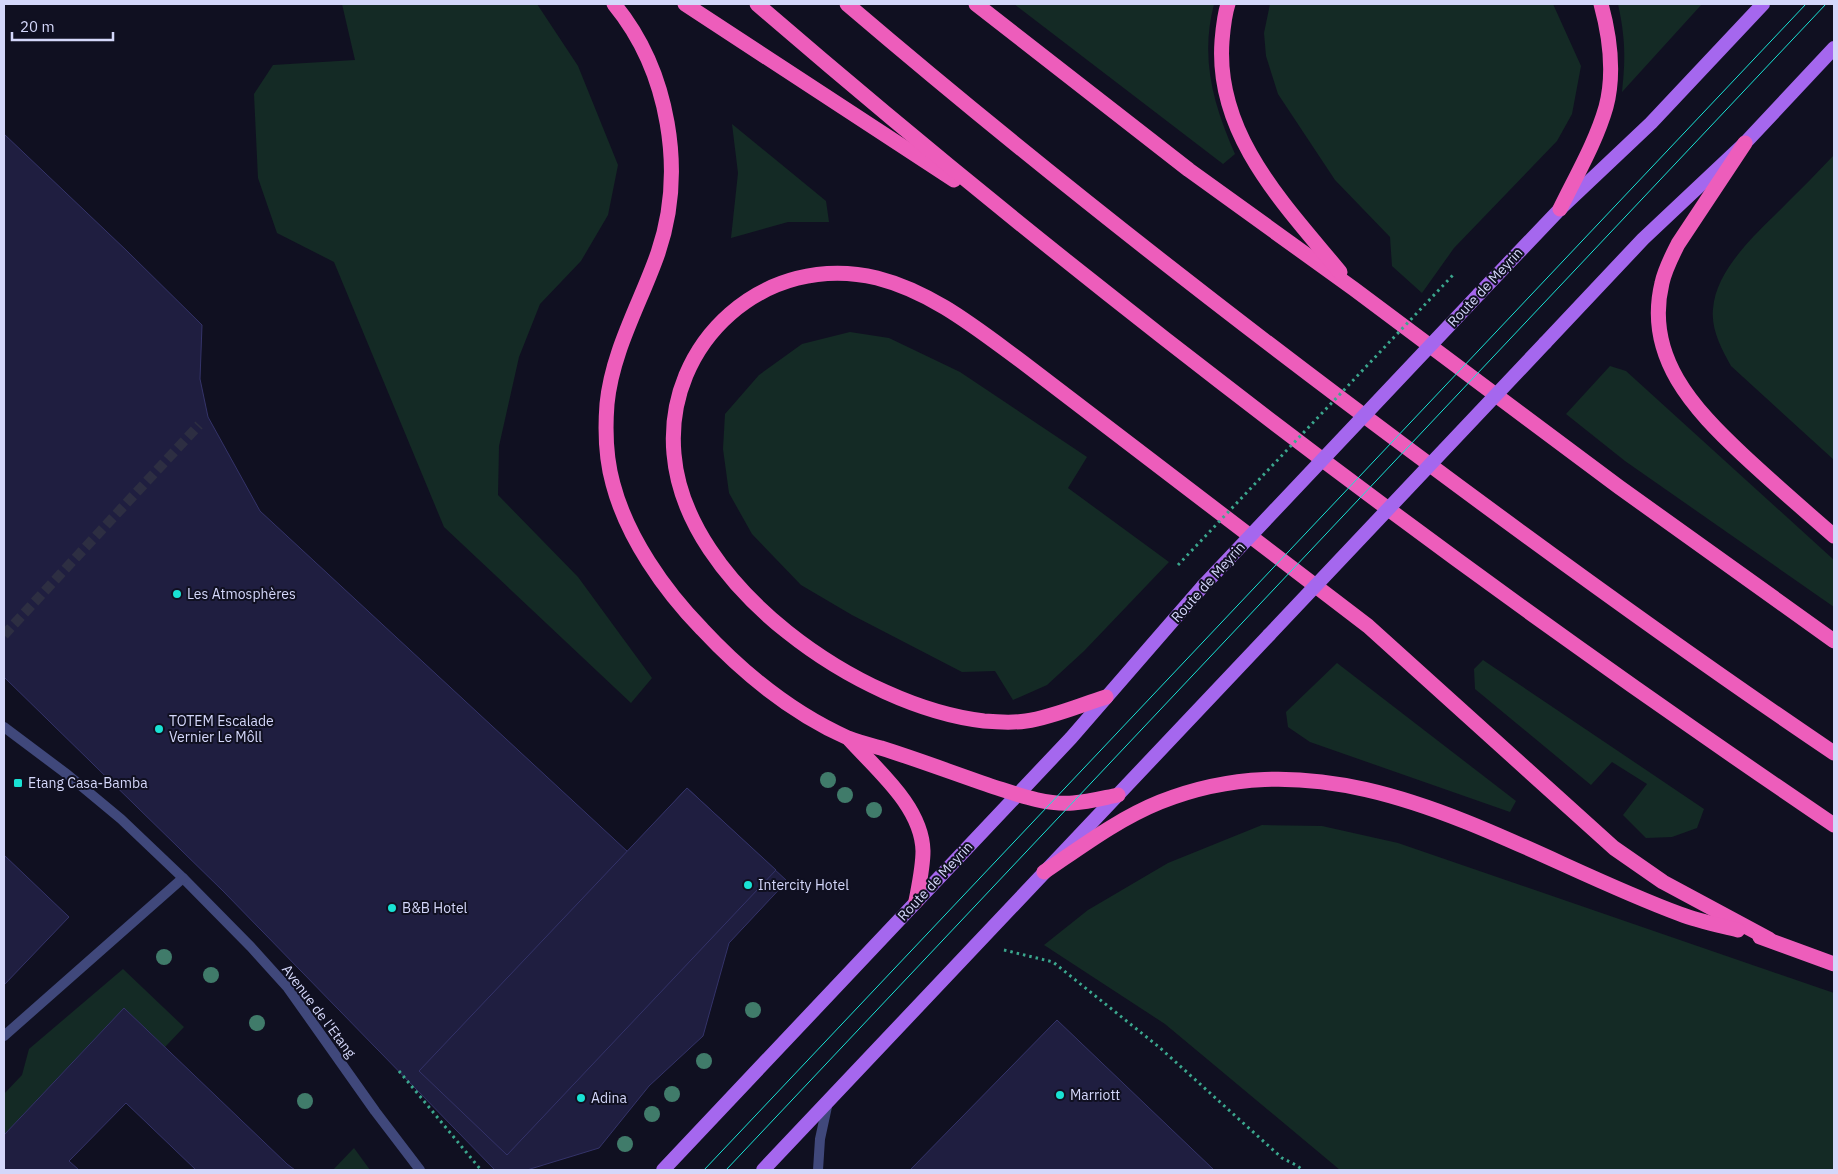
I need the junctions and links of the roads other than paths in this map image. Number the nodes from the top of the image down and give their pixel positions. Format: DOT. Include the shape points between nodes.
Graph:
graph roads {
  1 [pos="614,4"];
  2 [pos="685,4"];
  3 [pos="757,4"];
  4 [pos="847,4"];
  5 [pos="976,4"];
  6 [pos="1228,4"];
  7 [pos="1602,4"];
  8 [pos="1763,4"];
  9 [pos="1834,48"];
  10 [pos="1745,143"];
  11 [pos="1560,209"];
  12 [pos="1028,228"];
  13 [pos="1354,288"];
  14 [pos="1834,536"];
  15 [pos="1834,640"];
  16 [pos="1106,697"];
  17 [pos="4,727"];
  18 [pos="849,739"];
  19 [pos="1834,753"];
  20 [pos="1017,794"];
  21 [pos="1118,795"];
  22 [pos="1834,825"];
  23 [pos="1044,872"];
  24 [pos="183,878"];
  25 [pos="916,901"];
  26 [pos="1769,939"];
  27 [pos="1834,964"];
  28 [pos="4,1036"];
  29 [pos="828,1102"];
  30 [pos="420,1170"];
  31 [pos="662,1170"];
  32 [pos="763,1170"];
  33 [pos="818,1170"];
  1 -- 18 [label="highway" via="640,42 662,99 672,172 664,236 625,335 610,384 607,444 612,482 641,548 691,618 720,649 764,686"];
  2 -- 12 [label="highway"];
  3 -- 12 [label="highway"];
  4 -- 19 [label="highway" via="1154,255 1302,370 1512,526"];
  5 -- 13 [label="highway" via="1189,170"];
  6 -- 13 [label="highway" via="1223,26 1221,70 1226,98 1242,140 1270,185"];
  7 -- 11 [label="highway" via="1609,35 1606,106"];
  8 -- 11 [label="main road, Route de Meyrin" via="1651,123"];
  9 -- 10 [label="main road"];
  10 -- 14 [label="highway" via="1671,259 1662,282 1659,303 1662,340 1672,371 1694,405 1757,468"];
  10 -- 21 [label="main road, bridge" via="1643,239"];
  11 -- 16 [label="main road, Route de Meyrin, bridge" via="1204,586"];
  12 -- 22 [label="highway" via="1265,417 1626,682"];
  13 -- 15 [label="highway" via="1597,471"];
  16 -- 20 [label="main road, Route de Meyrin"];
  16 -- 26 [label="highway" via="1025,721 984,721 936,711 849,674 815,653 754,602 732,578 701,534 682,493 674,454 674,421 681,389 695,355 715,328 757,294 813,275 877,278 934,300 1021,361 1368,626 1614,848 1663,882"];
  17 -- 24 [label="street, Avenue de l'Etang" via="121,819"];
  18 -- 20 [label="highway"];
  18 -- 25 [label="highway" via="904,799 917,820 923,851"];
  20 -- 21 [label="highway" via="1071,804"];
  20 -- 25 [label="main road, Route de Meyrin"];
  21 -- 23 [label="main road"];
  23 -- 26 [label="highway" via="1130,816 1160,802 1193,791 1240,782 1297,779 1365,788 1411,802 1680,914"];
  23 -- 29 [label="main road"];
  24 -- 28 [label="street"];
  24 -- 30 [label="street, Avenue de l'Etang" via="288,988"];
  25 -- 31 [label="main road, Route de Meyrin"];
  26 -- 27 [label="highway"];
  29 -- 32 [label="main road"];
  29 -- 33 [label="street" via="820,1139"];
}
